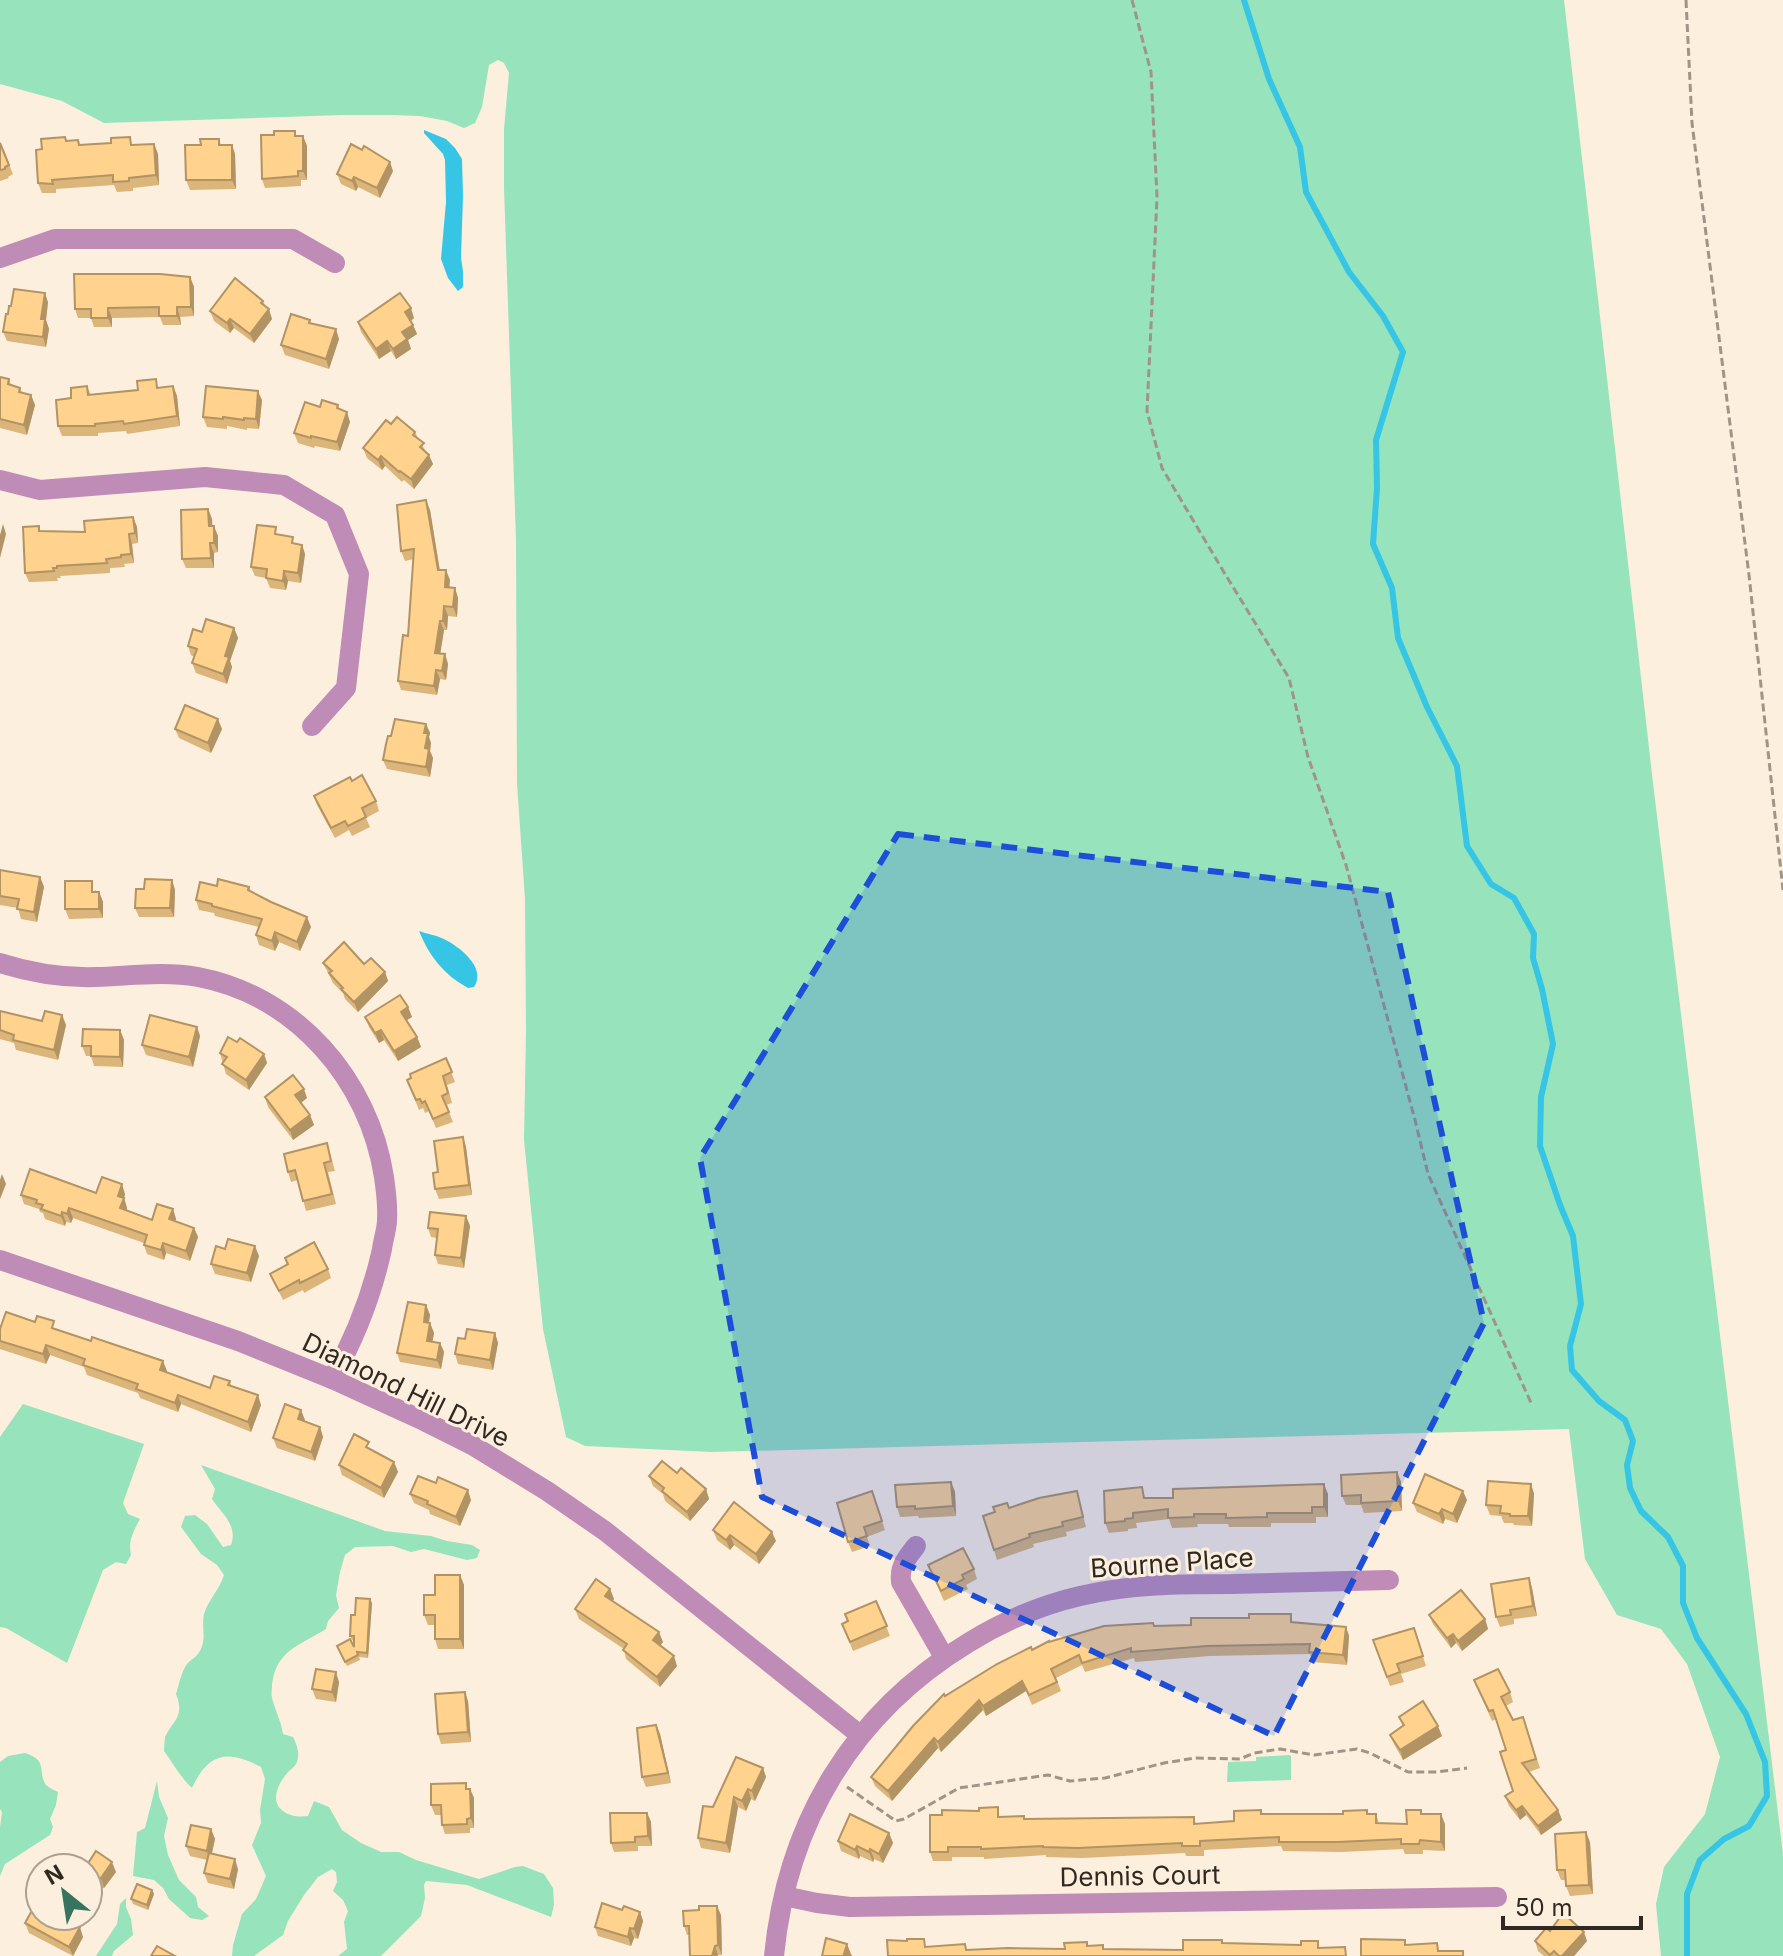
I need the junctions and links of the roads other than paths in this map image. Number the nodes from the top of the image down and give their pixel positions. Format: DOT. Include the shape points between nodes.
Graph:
graph roads {
  1 [pos="0,258"];
  2 [pos="335,263"];
  3 [pos="0,480"];
  4 [pos="312,726"];
  5 [pos="0,963"];
  6 [pos="0,1260"];
  7 [pos="332,1379"];
  8 [pos="916,1546"];
  9 [pos="1389,1580"];
  10 [pos="944,1657"];
  11 [pos="860,1735"];
  12 [pos="784,1896"];
  13 [pos="1497,1897"];
  14 [pos="774,1956"];
  1 -- 2 [label="street" via="55,239 293,239"];
  3 -- 4 [label="street" via="40,490 205,477 284,485 335,515 359,574 346,688"];
  5 -- 7 [label="street" via="61,976 161,973 226,984 281,1012 329,1053 373,1131 387,1221 363,1314"];
  6 -- 7 [label="street, Diamond Hill Drive" via="238,1341"];
  7 -- 11 [label="street, Diamond Hill Drive" via="472,1445 547,1491 605,1531"];
  8 -- 10 [label="street" via="903,1563 901,1582"];
  9 -- 10 [label="street, Bourne Place" via="1129,1587 1023,1615"];
  10 -- 11 [label="street, Bourne Place"];
  11 -- 12 [label="street, Bourne Place" via="811,1813"];
  12 -- 13 [label="street, Dennis Court" via="850,1907"];
  12 -- 14 [label="street, Bourne Place"];
}
